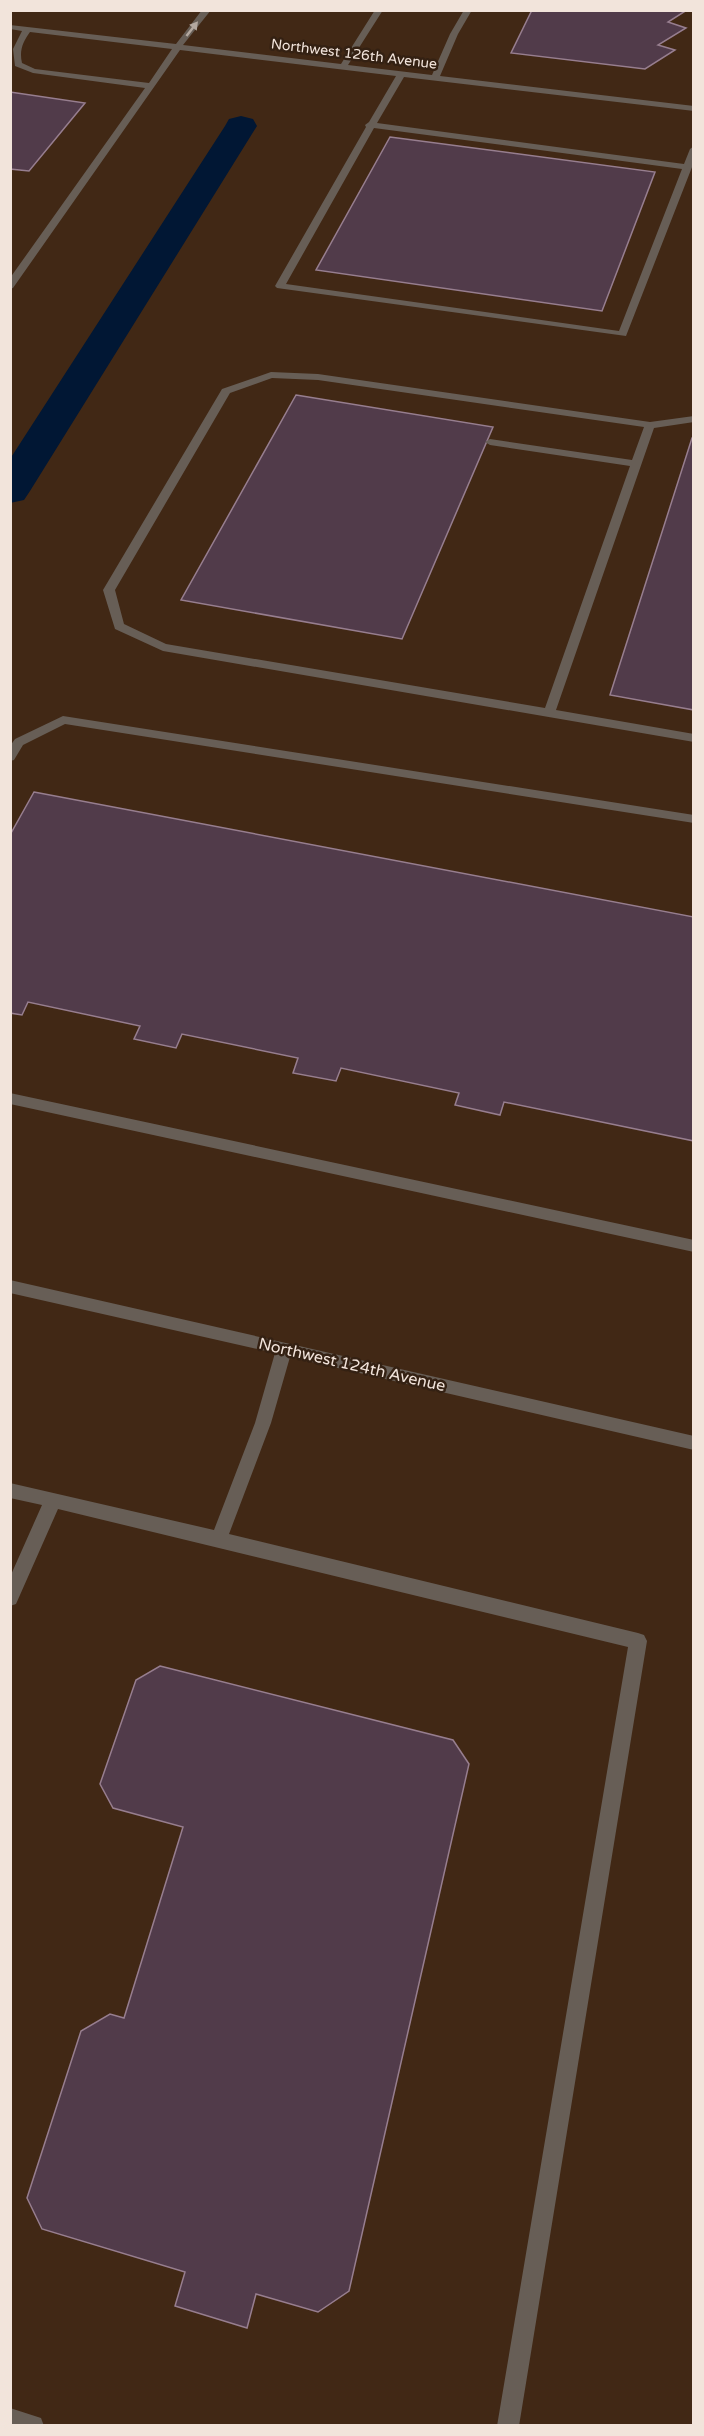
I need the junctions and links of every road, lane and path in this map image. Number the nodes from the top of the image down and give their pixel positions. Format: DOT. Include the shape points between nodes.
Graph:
graph roads {
  1 [pos="207,10"];
  2 [pos="380,10"];
  3 [pos="468,10"];
  4 [pos="10,27"];
  5 [pos="28,29"];
  6 [pos="178,47"];
  7 [pos="343,67"];
  8 [pos="401,74"];
  9 [pos="435,78"];
  10 [pos="152,86"];
  11 [pos="693,109"];
  12 [pos="369,125"];
  13 [pos="693,149"];
  14 [pos="686,167"];
  15 [pos="10,286"];
  16 [pos="693,419"];
  17 [pos="650,425"];
  18 [pos="490,442"];
  19 [pos="637,464"];
  20 [pos="549,713"];
  21 [pos="693,738"];
  22 [pos="10,757"];
  23 [pos="693,819"];
  24 [pos="10,1098"];
  25 [pos="693,1246"];
  26 [pos="10,1286"];
  27 [pos="284,1349"];
  28 [pos="693,1443"];
  29 [pos="10,1490"];
  30 [pos="53,1500"];
  31 [pos="219,1539"];
  32 [pos="10,1598"];
  33 [pos="10,2419"];
  34 [pos="33,2426"];
  35 [pos="508,2426"];
  6 -- 1 [label="street, one-way"];
  2 -- 7 [label="street"];
  3 -- 9 [label="street"];
  4 -- 5 [label="street, Northwest 126th Avenue"];
  5 -- 6 [label="street, Northwest 126th Avenue"];
  5 -- 10 [label="street" via="17,44 15,55 18,64 33,71"];
  6 -- 7 [label="street, Northwest 126th Avenue"];
  6 -- 10 [label="street"];
  7 -- 8 [label="street, Northwest 126th Avenue"];
  8 -- 9 [label="street, Northwest 126th Avenue"];
  8 -- 12 [label="street"];
  9 -- 11 [label="street, Northwest 126th Avenue"];
  10 -- 15 [label="street"];
  12 -- 14 [label="street"];
  12 -- 14 [label="street" via="280,286 623,334"];
  13 -- 14 [label="street"];
  16 -- 17 [label="street"];
  17 -- 19 [label="street"];
  17 -- 20 [label="street" via="318,378 271,375 226,391 109,590 119,626 163,647"];
  18 -- 19 [label="street"];
  19 -- 20 [label="street"];
  20 -- 21 [label="street"];
  22 -- 23 [label="street" via="18,742 63,720"];
  24 -- 25 [label="street"];
  26 -- 27 [label="street, Northwest 124th Avenue"];
  27 -- 28 [label="street, Northwest 124th Avenue"];
  27 -- 31 [label="street" via="263,1423"];
  29 -- 30 [label="street"];
  30 -- 31 [label="street"];
  30 -- 32 [label="street"];
  31 -- 35 [label="street" via="638,1641"];
  33 -- 34 [label="street"];
}
